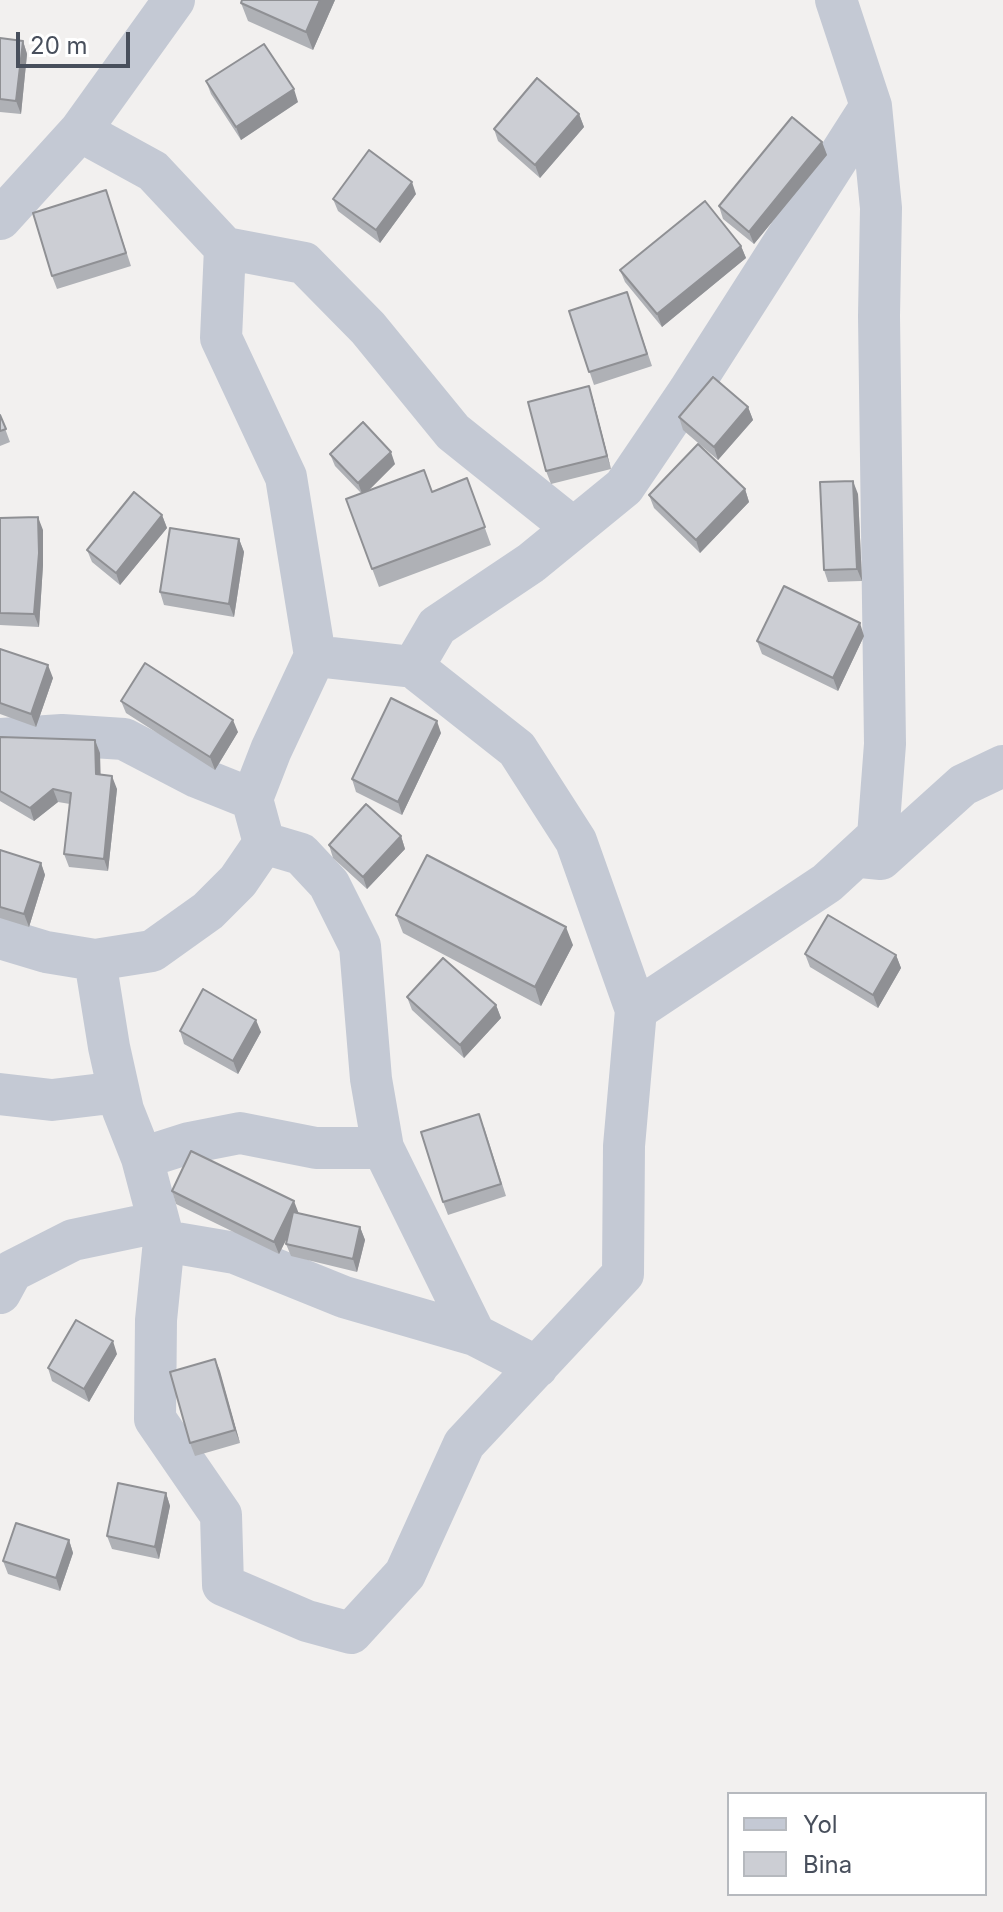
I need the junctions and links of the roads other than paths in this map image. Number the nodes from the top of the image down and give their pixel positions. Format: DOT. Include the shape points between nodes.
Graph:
graph roads {
  1 [pos="174,0"];
  2 [pos="836,0"];
  3 [pos="871,106"];
  4 [pos="80,131"];
  5 [pos="2,211"];
  6 [pos="225,248"];
  7 [pos="573,528"];
  8 [pos="315,656"];
  9 [pos="413,667"];
  10 [pos="0,739"];
  11 [pos="1003,766"];
  12 [pos="252,799"];
  13 [pos="264,843"];
  14 [pos="855,857"];
  15 [pos="0,938"];
  16 [pos="95,960"];
  17 [pos="636,1010"];
  18 [pos="119,1092"];
  19 [pos="0,1094"];
  20 [pos="383,1148"];
  21 [pos="142,1158"];
  22 [pos="162,1231"];
  23 [pos="0,1293"];
  24 [pos="475,1335"];
  25 [pos="537,1367"];
  1 -- 4 [label="street"];
  2 -- 3 [label="street"];
  3 -- 7 [label="street" via="624,487"];
  3 -- 14 [label="street" via="881,208 885,744 878,836"];
  4 -- 5 [label="street"];
  4 -- 6 [label="street" via="153,171"];
  6 -- 7 [label="street" via="304,263 368,328 453,432"];
  6 -- 8 [label="street" via="221,338 286,477"];
  7 -- 9 [label="street" via="437,626"];
  8 -- 9 [label="street"];
  8 -- 12 [label="street"];
  9 -- 17 [label="street" via="517,749 576,841"];
  10 -- 12 [label="street" via="124,739"];
  11 -- 14 [label="street" via="963,785 881,859"];
  12 -- 13 [label="street"];
  13 -- 16 [label="street" via="238,881 208,911 152,951"];
  13 -- 20 [label="street" via="301,854 329,884 360,946 371,1079"];
  14 -- 17 [label="street" via="827,883"];
  15 -- 16 [label="street"];
  16 -- 18 [label="street"];
  17 -- 25 [label="street" via="624,1146 623,1274"];
  18 -- 19 [label="street" via="52,1100"];
  18 -- 21 [label="street"];
  20 -- 21 [label="street" via="316,1148 240,1133"];
  20 -- 24 [label="street"];
  21 -- 22 [label="street"];
  22 -- 23 [label="street" via="73,1240 12,1271"];
  22 -- 24 [label="street" via="235,1253 344,1297"];
  22 -- 25 [label="street" via="155,1419 221,1515 223,1585 307,1621 351,1633 405,1574 464,1444"];
  24 -- 25 [label="street"];
}
